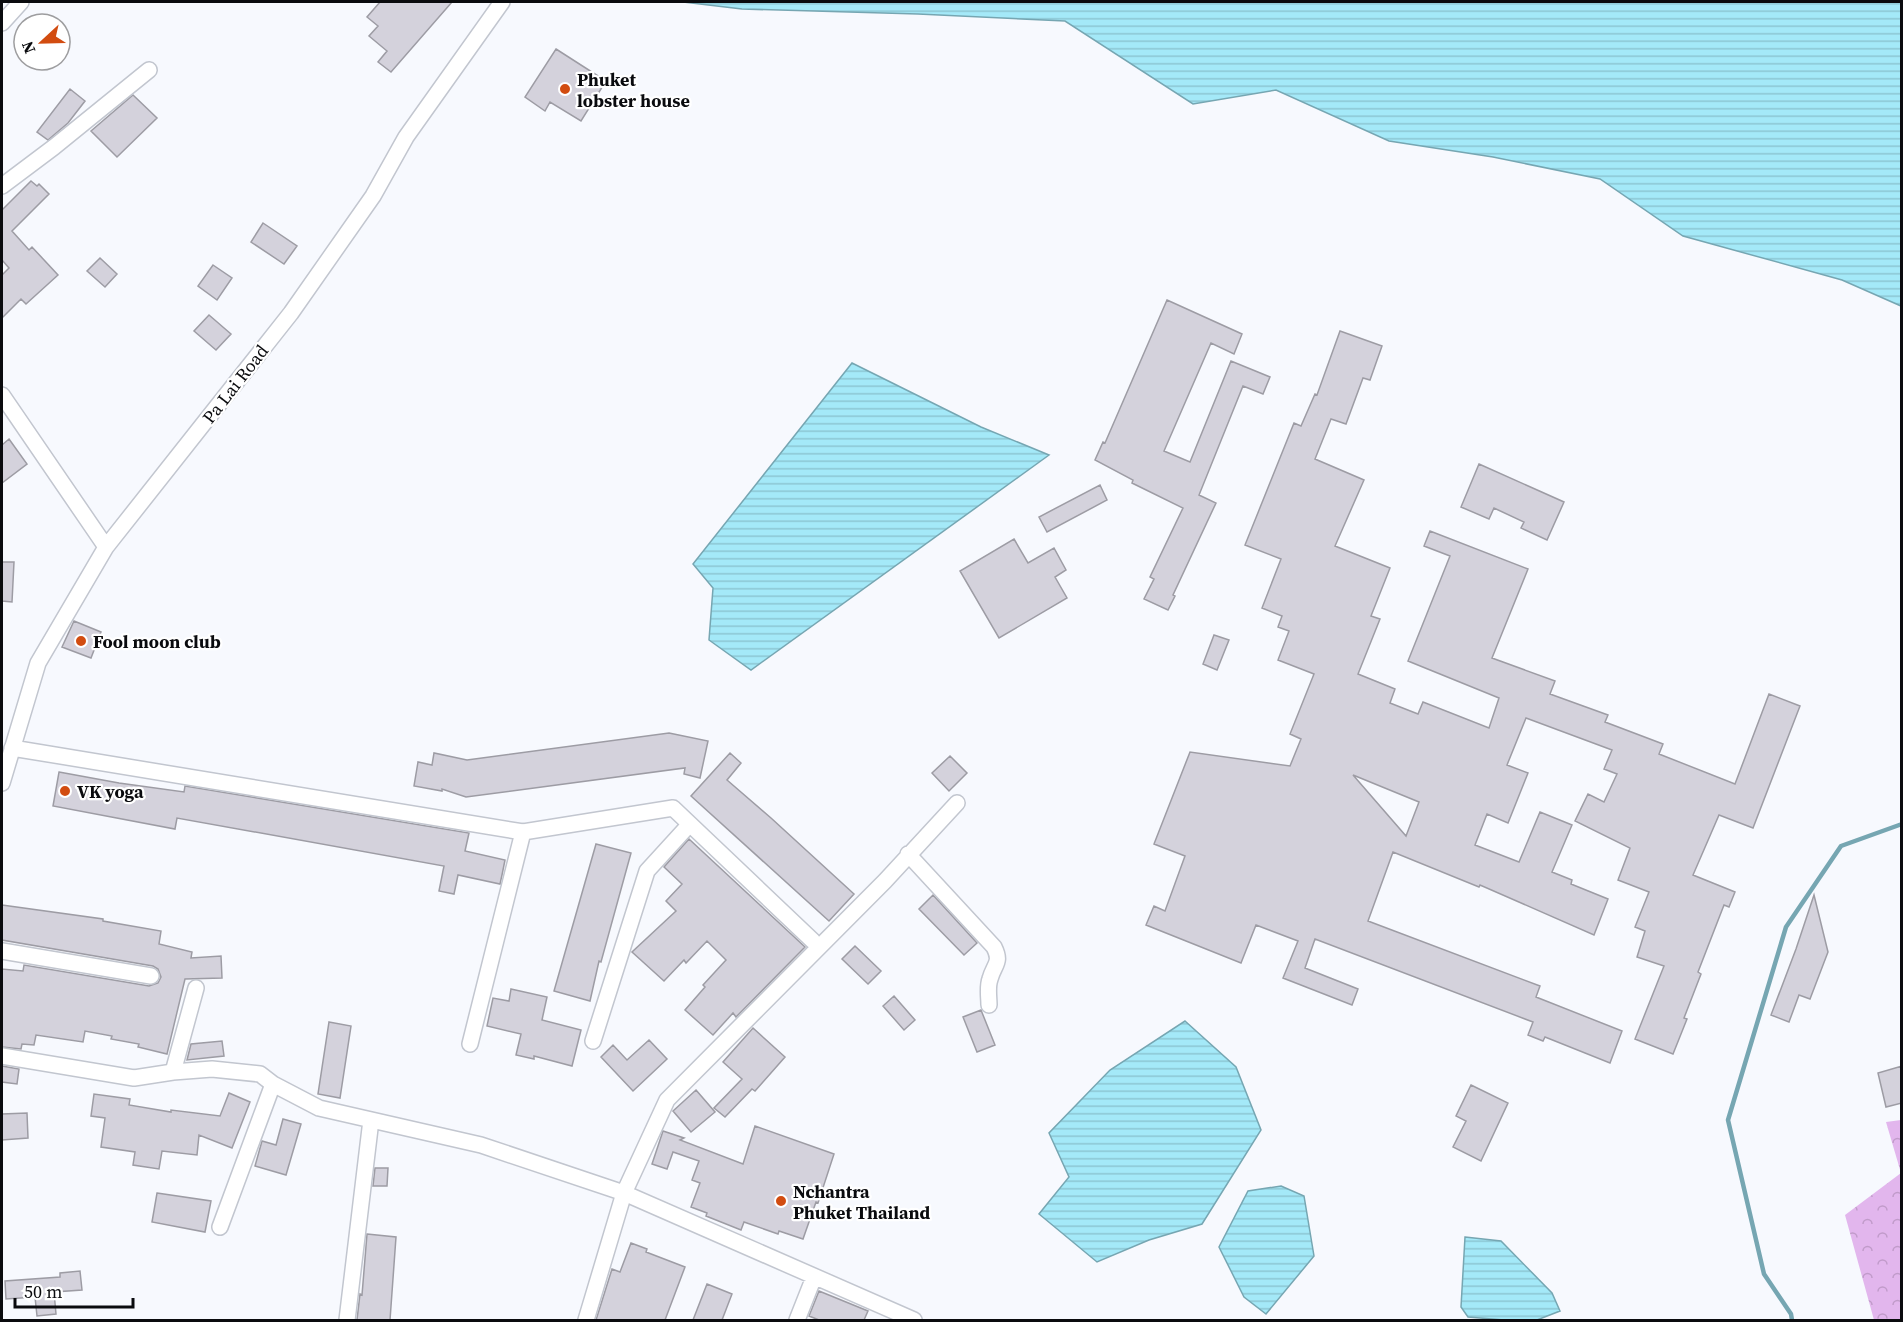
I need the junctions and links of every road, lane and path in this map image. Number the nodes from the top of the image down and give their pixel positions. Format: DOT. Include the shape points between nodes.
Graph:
graph roads {
  1 [pos="21,2"];
  2 [pos="502,2"];
  3 [pos="2,23"];
  4 [pos="149,70"];
  5 [pos="2,186"];
  6 [pos="2,395"];
  7 [pos="106,547"];
  8 [pos="12,748"];
  9 [pos="2,783"];
  10 [pos="957,802"];
  11 [pos="688,825"];
  12 [pos="523,832"];
  13 [pos="908,854"];
  14 [pos="813,940"];
  15 [pos="2,951"];
  16 [pos="151,976"];
  17 [pos="196,988"];
  18 [pos="989,1005"];
  19 [pos="593,1041"];
  20 [pos="470,1044"];
  21 [pos="2,1056"];
  22 [pos="173,1072"];
  23 [pos="273,1084"];
  24 [pos="371,1120"];
  25 [pos="624,1193"];
  26 [pos="220,1227"];
  27 [pos="814,1277"];
  28 [pos="347,1320"];
  29 [pos="586,1320"];
  30 [pos="797,1320"];
  31 [pos="914,1320"];
  1 -- 3 [label="street"];
  2 -- 7 [label="street, Pa Lai Road" via="406,137 373,196 291,313"];
  4 -- 5 [label="street"];
  6 -- 7 [label="street"];
  7 -- 8 [label="street, Pa Lai Road" via="38,663"];
  8 -- 9 [label="street, Pa Lai Road"];
  8 -- 12 [label="street"];
  10 -- 13 [label="street"];
  11 -- 12 [label="street" via="673,808"];
  11 -- 14 [label="street"];
  11 -- 19 [label="street" via="647,871"];
  12 -- 20 [label="street"];
  13 -- 18 [label="street" via="994,947 998,962 989,981"];
  13 -- 25 [label="street" via="667,1100"];
  15 -- 16 [label="street"];
  17 -- 22 [label="street"];
  21 -- 22 [label="street" via="134,1078"];
  22 -- 23 [label="street" via="212,1069 260,1074"];
  23 -- 24 [label="street" via="319,1108"];
  23 -- 26 [label="street"];
  24 -- 25 [label="street" via="481,1145"];
  24 -- 28 [label="street"];
  25 -- 27 [label="street"];
  25 -- 29 [label="street"];
  27 -- 30 [label="street"];
  27 -- 31 [label="street"];
}
